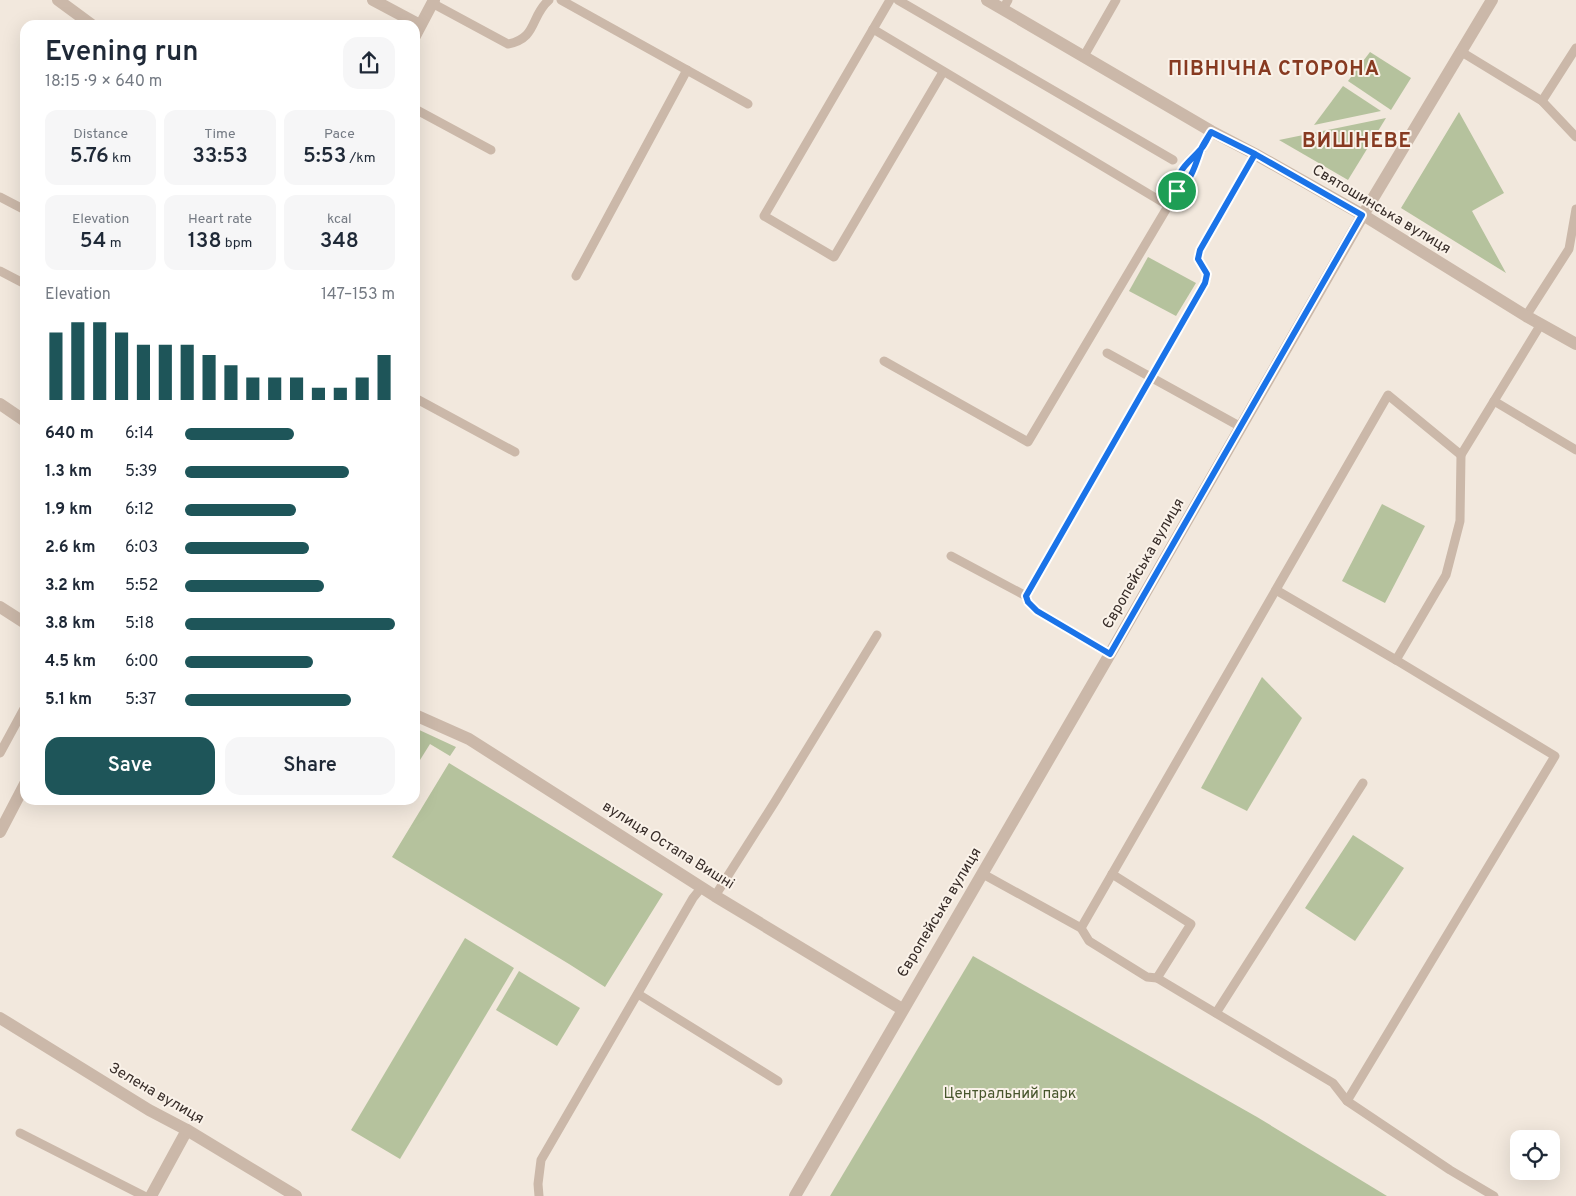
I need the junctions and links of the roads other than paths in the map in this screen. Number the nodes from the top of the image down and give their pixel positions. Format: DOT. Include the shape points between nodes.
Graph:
graph roads {
  1 [pos="58,0"];
  2 [pos="373,0"];
  3 [pos="549,0"];
  4 [pos="561,0"];
  5 [pos="890,0"];
  6 [pos="898,0"];
  7 [pos="987,0"];
  8 [pos="1116,0"];
  9 [pos="1492,0"];
  10 [pos="433,1"];
  11 [pos="1005,4"];
  12 [pos="85,20"];
  13 [pos="403,20"];
  14 [pos="420,26"];
  15 [pos="873,30"];
  16 [pos="1576,48"];
  17 [pos="1460,51"];
  18 [pos="1084,56"];
  19 [pos="687,70"];
  20 [pos="943,72"];
  21 [pos="1542,101"];
  22 [pos="748,104"];
  23 [pos="420,112"];
  24 [pos="1211,132"];
  25 [pos="1576,137"];
  26 [pos="491,150"];
  27 [pos="1255,154"];
  28 [pos="1173,160"];
  29 [pos="0,197"];
  30 [pos="1169,206"];
  31 [pos="20,207"];
  32 [pos="1576,209"];
  33 [pos="1362,215"];
  34 [pos="0,271"];
  35 [pos="576,276"];
  36 [pos="20,281"];
  37 [pos="1526,316"];
  38 [pos="1541,324"];
  39 [pos="1576,344"];
  40 [pos="1107,353"];
  41 [pos="884,361"];
  42 [pos="1151,377"];
  43 [pos="420,401"];
  44 [pos="1494,401"];
  45 [pos="0,404"];
  46 [pos="20,418"];
  47 [pos="1241,427"];
  48 [pos="1576,450"];
  49 [pos="515,452"];
  50 [pos="1461,455"];
  51 [pos="951,556"];
  52 [pos="1276,590"];
  53 [pos="1026,596"];
  54 [pos="0,607"];
  55 [pos="20,620"];
  56 [pos="877,635"];
  57 [pos="1110,654"];
  58 [pos="1396,660"];
  59 [pos="20,716"];
  60 [pos="420,717"];
  61 [pos="0,754"];
  62 [pos="1363,783"];
  63 [pos="20,794"];
  64 [pos="0,832"];
  65 [pos="983,874"];
  66 [pos="1112,874"];
  67 [pos="702,887"];
  68 [pos="715,896"];
  69 [pos="1081,928"];
  70 [pos="1157,978"];
  71 [pos="638,994"];
  72 [pos="902,1009"];
  73 [pos="1216,1013"];
  74 [pos="0,1018"];
  75 [pos="778,1082"];
  76 [pos="1347,1101"];
  77 [pos="186,1130"];
  78 [pos="20,1133"];
  79 [pos="144,1196"];
  80 [pos="151,1196"];
  81 [pos="296,1196"];
  82 [pos="539,1196"];
  83 [pos="794,1196"];
  84 [pos="1494,1196"];
  1 -- 12 [label="street"];
  2 -- 13 [label="street"];
  3 -- 10 [label="lane" via="525,38 508,44"];
  4 -- 19 [label="lane"];
  5 -- 15 [label="lane"];
  6 -- 28 [label="lane"];
  7 -- 11 [label="street, Святошинська вулиця"];
  8 -- 18 [label="lane"];
  9 -- 17 [label="street, Європейська вулиця"];
  10 -- 14 [label="street"];
  11 -- 18 [label="street, Святошинська вулиця"];
  15 -- 20 [label="lane"];
  15 -- 20 [label="lane" via="764,216 834,257"];
  16 -- 21 [label="lane"];
  17 -- 21 [label="lane"];
  17 -- 33 [label="street, Європейська вулиця"];
  18 -- 24 [label="street, Святошинська вулиця"];
  19 -- 22 [label="lane"];
  19 -- 35 [label="lane"];
  20 -- 30 [label="lane"];
  21 -- 25 [label="lane"];
  23 -- 26 [label="lane"];
  24 -- 27 [label="street, Святошинська вулиця"];
  24 -- 30 [label="lane" via="1186,185 1177,191"];
  27 -- 33 [label="street, Святошинська вулиця"];
  27 -- 42 [label="lane" via="1200,250 1198,259 1207,278"];
  29 -- 31 [label="lane"];
  30 -- 41 [label="lane" via="1028,442"];
  32 -- 37 [label="lane" via="1569,249"];
  33 -- 37 [label="street, Святошинська вулиця"];
  33 -- 47 [label="street, Європейська вулиця"];
  34 -- 36 [label="lane"];
  37 -- 38 [label="street, Святошинська вулиця"];
  38 -- 39 [label="street, Святошинська вулиця"];
  38 -- 44 [label="lane"];
  40 -- 42 [label="lane"];
  42 -- 47 [label="lane"];
  42 -- 53 [label="lane"];
  43 -- 49 [label="lane"];
  44 -- 48 [label="lane"];
  44 -- 50 [label="lane"];
  45 -- 46 [label="street"];
  47 -- 57 [label="street, Європейська вулиця"];
  50 -- 52 [label="lane" via="1388,395"];
  50 -- 58 [label="lane" via="1460,521 1446,575"];
  51 -- 53 [label="lane"];
  52 -- 58 [label="lane"];
  52 -- 66 [label="lane"];
  53 -- 57 [label="lane" via="1037,611"];
  54 -- 55 [label="street"];
  56 -- 68 [label="lane"];
  57 -- 65 [label="street, Європейська вулиця"];
  58 -- 76 [label="lane" via="1555,756"];
  59 -- 61 [label="lane"];
  60 -- 67 [label="street, вулиця Остапа Вишні" via="469,739"];
  62 -- 73 [label="lane"];
  63 -- 64 [label="street"];
  65 -- 69 [label="lane"];
  65 -- 72 [label="street, Європейська вулиця"];
  66 -- 69 [label="lane"];
  66 -- 70 [label="lane" via="1191,924"];
  67 -- 68 [label="street, вулиця Остапа Вишні"];
  67 -- 71 [label="lane"];
  68 -- 72 [label="street, вулиця Остапа Вишні"];
  69 -- 70 [label="lane" via="1090,941 1147,977"];
  70 -- 73 [label="lane"];
  71 -- 75 [label="lane"];
  71 -- 82 [label="lane" via="542,1160"];
  72 -- 83 [label="street, Європейська вулиця"];
  73 -- 76 [label="lane" via="1333,1083"];
  74 -- 77 [label="street, Зелена вулиця"];
  76 -- 84 [label="lane"];
  77 -- 80 [label="street"];
  77 -- 81 [label="street, Зелена вулиця"];
  78 -- 79 [label="lane"];
}
